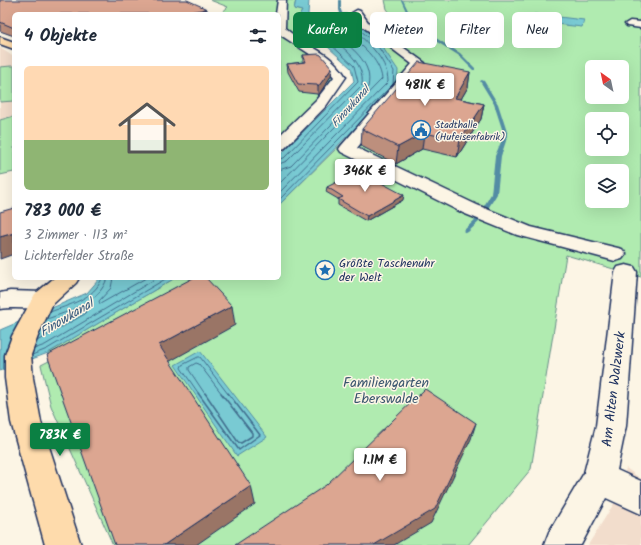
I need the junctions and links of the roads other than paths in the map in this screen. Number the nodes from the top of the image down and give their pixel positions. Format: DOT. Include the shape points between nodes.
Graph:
graph roads {
  1 [pos="282,0"];
  2 [pos="281,14"];
  3 [pos="362,19"];
  4 [pos="630,24"];
  5 [pos="641,25"];
  6 [pos="281,30"];
  7 [pos="0,40"];
  8 [pos="12,45"];
  9 [pos="281,143"];
  10 [pos="66,280"];
  11 [pos="43,300"];
  12 [pos="0,301"];
  13 [pos="599,478"];
  14 [pos="641,498"];
  15 [pos="63,545"];
  16 [pos="562,545"];
  1 -- 2 [label="lane"];
  3 -- 13 [label="lane, Am Alten Walzwerk" via="418,63 347,149 500,222 620,263 611,426"];
  4 -- 5 [label="lane"];
  6 -- 9 [label="lane" via="327,60 336,68 340,77 321,103"];
  7 -- 8 [label="main road"];
  10 -- 11 [label="main road"];
  11 -- 12 [label="lane"];
  11 -- 15 [label="main road" via="18,355 26,422"];
  13 -- 14 [label="lane"];
  13 -- 16 [label="lane, Am Alten Walzwerk"];
}
